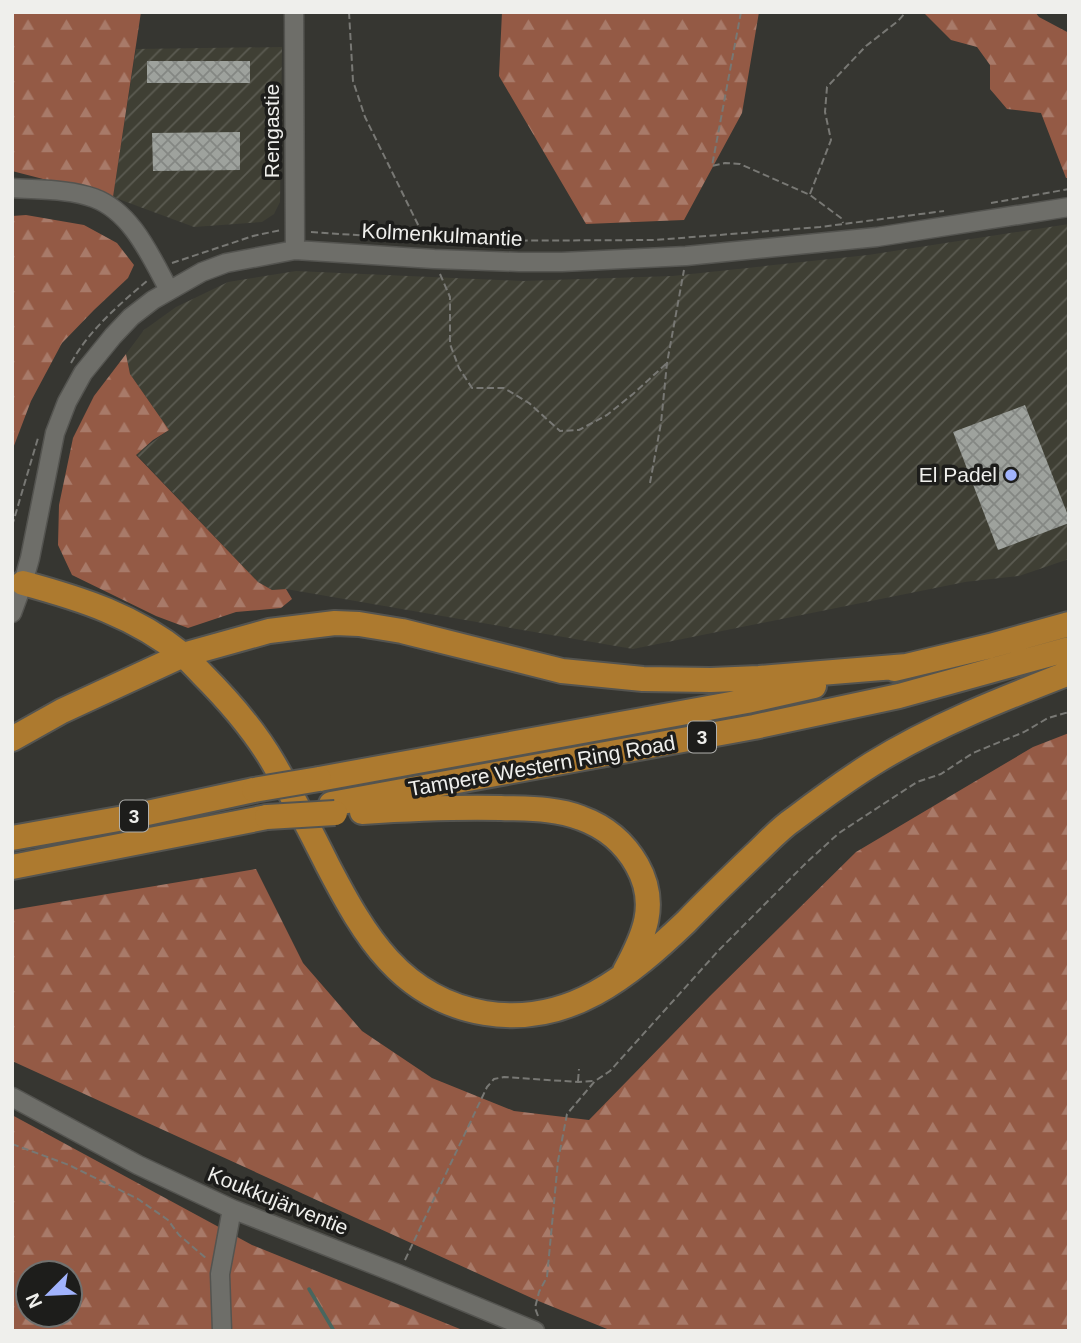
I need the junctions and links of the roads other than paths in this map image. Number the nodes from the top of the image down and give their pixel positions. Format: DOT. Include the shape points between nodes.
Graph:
graph roads {
  1 [pos="294,12"];
  2 [pos="12,188"];
  3 [pos="1069,207"];
  4 [pos="295,250"];
  5 [pos="169,290"];
  6 [pos="18,582"];
  7 [pos="12,613"];
  8 [pos="1069,624"];
  9 [pos="1069,649"];
  10 [pos="183,655"];
  11 [pos="907,666"];
  12 [pos="1069,673"];
  13 [pos="12,739"];
  14 [pos="333,808"];
  15 [pos="12,838"];
  16 [pos="12,867"];
  17 [pos="622,978"];
  18 [pos="12,1097"];
  19 [pos="232,1209"];
  20 [pos="537,1325"];
  21 [pos="222,1331"];
  1 -- 4 [label="street, Rengastie"];
  2 -- 5 [label="street" via="94,198 117,211"];
  3 -- 4 [label="street, Kolmenkulmantie" via="852,239 686,256 551,262"];
  4 -- 5 [label="street, Kolmenkulmantie" via="226,263"];
  5 -- 6 [label="street, Kolmenkulmantie" via="113,335 67,402"];
  6 -- 7 [label="street"];
  6 -- 10 [label="highway" via="88,601 141,627"];
  8 -- 11 [label="highway, Tampere Western Ring Road / 3"];
  9 -- 14 [label="highway, Tampere Western Ring Road / 3" via="898,696"];
  10 -- 11 [label="highway" via="269,631 335,623 402,631 562,671 643,679 759,678"];
  10 -- 13 [label="highway"];
  10 -- 17 [label="highway" via="248,726 368,936 410,980 453,1005 516,1016 567,1007"];
  11 -- 15 [label="highway, Tampere Western Ring Road / 3, bridge" via="747,701"];
  12 -- 17 [label="highway" via="954,721 872,764 789,822"];
  14 -- 16 [label="highway, Tampere Western Ring Road / 3, bridge"];
  14 -- 17 [label="highway" via="529,809 581,818 612,834 632,857 647,895 645,927"];
  18 -- 19 [label="street, Koukkujärventie"];
  19 -- 20 [label="street, Koukkujärventie"];
  19 -- 21 [label="street" via="221,1265"];
}
